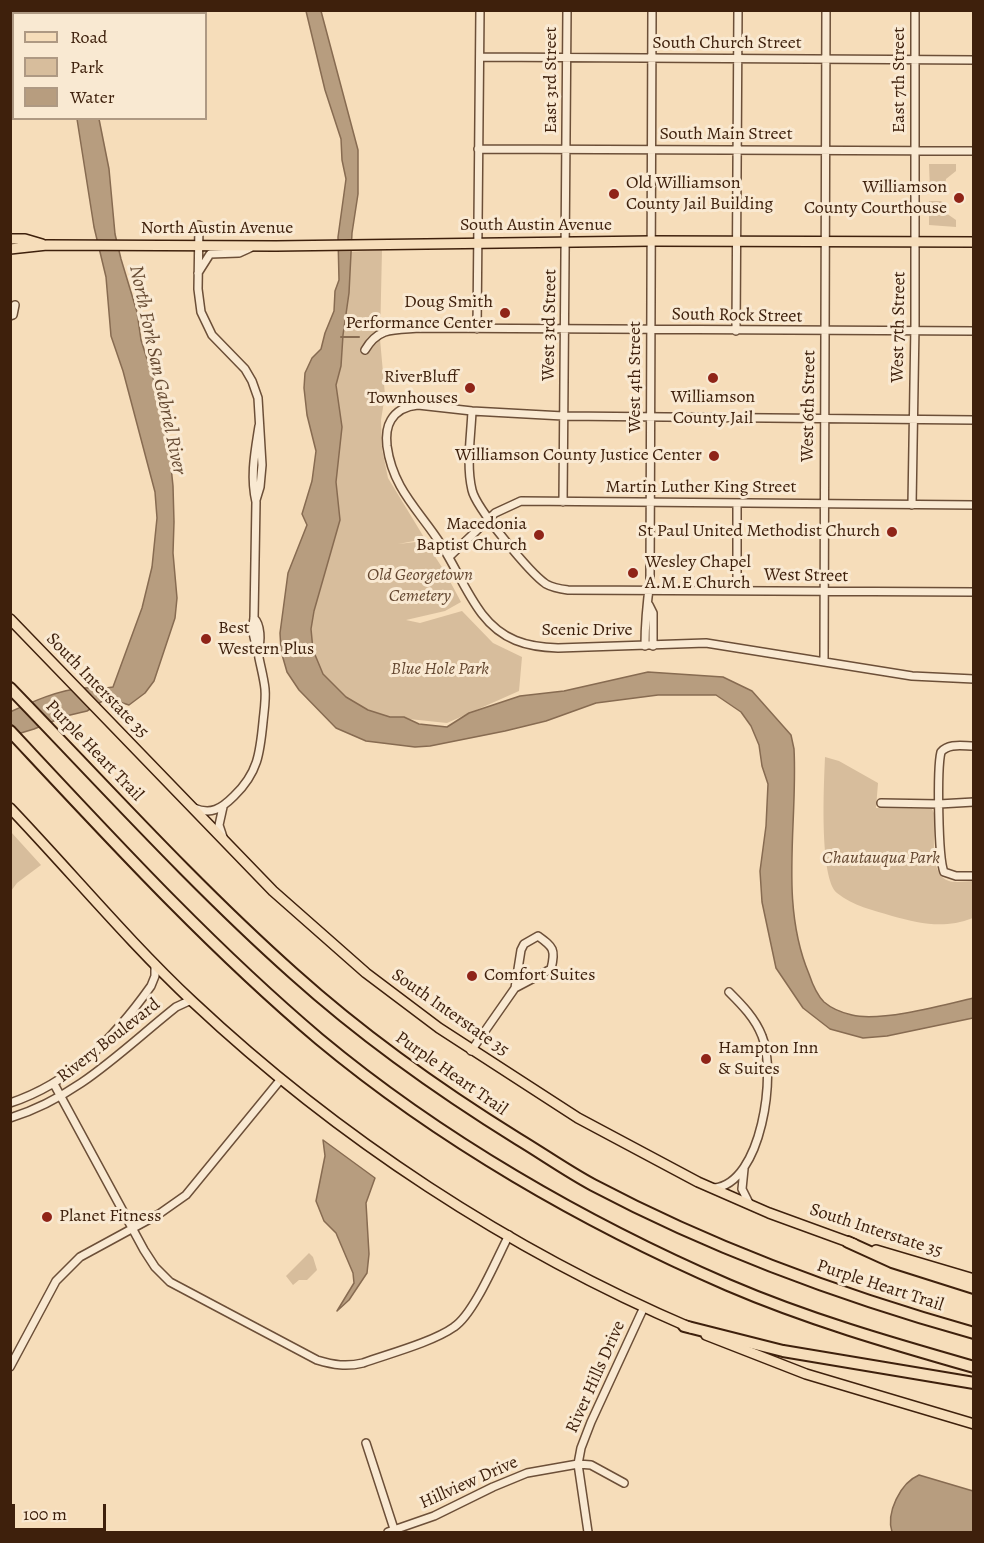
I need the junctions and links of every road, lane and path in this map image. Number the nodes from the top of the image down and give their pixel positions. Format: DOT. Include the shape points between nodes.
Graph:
graph roads {
  1 [pos="480,10"];
  2 [pos="567,10"];
  3 [pos="652,10"];
  4 [pos="738,10"];
  5 [pos="826,10"];
  6 [pos="915,10"];
  7 [pos="480,57"];
  8 [pos="567,58"];
  9 [pos="652,58"];
  10 [pos="738,58"];
  11 [pos="826,60"];
  12 [pos="915,60"];
  13 [pos="974,60"];
  14 [pos="478,149"];
  15 [pos="566,149"];
  16 [pos="651,149"];
  17 [pos="738,150"];
  18 [pos="824,150"];
  19 [pos="915,150"];
  20 [pos="974,151"];
  21 [pos="199,225"];
  22 [pos="10,239"];
  23 [pos="651,242"];
  24 [pos="737,242"];
  25 [pos="824,242"];
  26 [pos="915,242"];
  27 [pos="974,242"];
  28 [pos="478,243"];
  29 [pos="566,243"];
  30 [pos="198,244"];
  31 [pos="260,244"];
  32 [pos="387,244"];
  33 [pos="47,245"];
  34 [pos="10,249"];
  35 [pos="198,273"];
  36 [pos="15,305"];
  37 [pos="10,316"];
  38 [pos="477,329"];
  39 [pos="565,330"];
  40 [pos="651,330"];
  41 [pos="736,331"];
  42 [pos="915,331"];
  43 [pos="974,331"];
  44 [pos="825,332"];
  45 [pos="365,350"];
  46 [pos="472,411"];
  47 [pos="563,416"];
  48 [pos="650,417"];
  49 [pos="824,418"];
  50 [pos="912,419"];
  51 [pos="974,420"];
  52 [pos="563,502"];
  53 [pos="651,502"];
  54 [pos="737,503"];
  55 [pos="824,504"];
  56 [pos="912,505"];
  57 [pos="974,505"];
  58 [pos="488,520"];
  59 [pos="449,557"];
  60 [pos="649,589"];
  61 [pos="737,590"];
  62 [pos="824,591"];
  63 [pos="974,592"];
  64 [pos="10,619"];
  65 [pos="649,646"];
  66 [pos="824,662"];
  67 [pos="974,679"];
  68 [pos="10,688"];
  69 [pos="10,731"];
  70 [pos="974,746"];
  71 [pos="974,802"];
  72 [pos="881,803"];
  73 [pos="939,804"];
  74 [pos="223,807"];
  75 [pos="10,808"];
  76 [pos="191,808"];
  77 [pos="225,842"];
  78 [pos="974,876"];
  79 [pos="155,964"];
  80 [pos="515,988"];
  81 [pos="729,992"];
  82 [pos="192,1002"];
  83 [pos="471,1050"];
  84 [pos="281,1079"];
  85 [pos="54,1084"];
  86 [pos="61,1096"];
  87 [pos="10,1103"];
  88 [pos="10,1118"];
  89 [pos="744,1168"];
  90 [pos="712,1188"];
  91 [pos="753,1206"];
  92 [pos="133,1228"];
  93 [pos="509,1235"];
  94 [pos="848,1242"];
  95 [pos="974,1279"];
  96 [pos="974,1288"];
  97 [pos="644,1307"];
  98 [pos="684,1326"];
  99 [pos="974,1333"];
  100 [pos="10,1367"];
  101 [pos="974,1367"];
  102 [pos="974,1383"];
  103 [pos="974,1424"];
  104 [pos="366,1443"];
  105 [pos="578,1464"];
  106 [pos="624,1484"];
  107 [pos="393,1532"];
  108 [pos="588,1533"];
  1 -- 7 [label="street"];
  2 -- 8 [label="street, East 3rd Street"];
  3 -- 9 [label="street, West 4th Street"];
  4 -- 10 [label="street"];
  5 -- 11 [label="street, West 6th Street"];
  6 -- 12 [label="street, East 7th Street"];
  7 -- 8 [label="street, South Church Street"];
  7 -- 14 [label="street"];
  8 -- 9 [label="street, South Church Street"];
  8 -- 15 [label="street, East 3rd Street"];
  9 -- 10 [label="street, South Church Street"];
  9 -- 16 [label="street, West 4th Street"];
  10 -- 11 [label="street, South Church Street"];
  10 -- 17 [label="street"];
  11 -- 12 [label="street, South Church Street"];
  11 -- 18 [label="street, West 6th Street"];
  12 -- 13 [label="street, South Church Street"];
  12 -- 19 [label="street, East 7th Street"];
  14 -- 15 [label="street, South Main Street"];
  14 -- 28 [label="street"];
  15 -- 16 [label="street, South Main Street"];
  15 -- 29 [label="street, West 3rd Street"];
  16 -- 17 [label="street, South Main Street"];
  16 -- 23 [label="street, West 4th Street"];
  17 -- 18 [label="street, South Main Street"];
  17 -- 24 [label="street"];
  18 -- 19 [label="street, South Main Street"];
  18 -- 25 [label="street, West 6th Street"];
  19 -- 20 [label="street, South Main Street"];
  19 -- 26 [label="street, West 7th Street"];
  21 -- 30 [label="street"];
  22 -- 33 [label="main road, North Austin Avenue"];
  23 -- 24 [label="main road, South Austin Avenue"];
  23 -- 29 [label="main road, South Austin Avenue"];
  23 -- 40 [label="street, West 4th Street"];
  24 -- 25 [label="main road, South Austin Avenue"];
  24 -- 41 [label="street"];
  25 -- 26 [label="main road, South Austin Avenue"];
  25 -- 44 [label="street, West 6th Street"];
  26 -- 27 [label="main road, South Austin Avenue"];
  26 -- 42 [label="street, West 7th Street"];
  28 -- 29 [label="main road, South Austin Avenue"];
  28 -- 32 [label="main road, South Austin Avenue"];
  28 -- 38 [label="street"];
  29 -- 39 [label="street, West 3rd Street"];
  30 -- 31 [label="main road, North Austin Avenue"];
  30 -- 33 [label="main road, North Austin Avenue"];
  30 -- 35 [label="street"];
  31 -- 32 [label="main road, North Austin Avenue"];
  31 -- 35 [label="street" via="239,252 210,254"];
  33 -- 34 [label="main road, North Austin Avenue"];
  35 -- 74 [label="street" via="205,323 243,367 258,398 252,485 256,502 252,631 265,690 259,756 254,770"];
  36 -- 37 [label="street"];
  38 -- 39 [label="street, South Rock Street"];
  38 -- 45 [label="street, South Rock Street" via="383,332"];
  39 -- 40 [label="street, South Rock Street"];
  39 -- 47 [label="street, West 3rd Street"];
  40 -- 41 [label="street, South Rock Street"];
  40 -- 48 [label="street, West 4th Street"];
  41 -- 44 [label="street, South Rock Street"];
  42 -- 43 [label="street, South Rock Street"];
  42 -- 44 [label="street, South Rock Street"];
  42 -- 50 [label="street, West 7th Street"];
  44 -- 49 [label="street, West 6th Street"];
  46 -- 47 [label="street, Scenic Drive"];
  46 -- 58 [label="street, West Street" via="471,488"];
  46 -- 59 [label="street, Scenic Drive" via="411,405 397,412 387,429 393,474"];
  47 -- 48 [label="street, Scenic Drive"];
  47 -- 52 [label="street, West 3rd Street"];
  48 -- 49 [label="street, Scenic Drive"];
  48 -- 53 [label="street, West 4th Street"];
  49 -- 50 [label="street, Scenic Drive"];
  49 -- 55 [label="street, West 6th Street"];
  50 -- 51 [label="street, Scenic Drive"];
  50 -- 56 [label="street, West 7th Street"];
  52 -- 53 [label="street, Martin Luther King Street"];
  52 -- 58 [label="street, Martin Luther King Street" via="521,501"];
  53 -- 54 [label="street, Martin Luther King Street"];
  53 -- 60 [label="street, West 4th Street"];
  54 -- 55 [label="street, Martin Luther King Street"];
  54 -- 61 [label="street"];
  55 -- 56 [label="street, Martin Luther King Street"];
  55 -- 62 [label="street, West 6th Street"];
  56 -- 57 [label="street, Martin Luther King Street"];
  58 -- 59 [label="street, Martin Luther King Street"];
  58 -- 60 [label="street, West Street" via="550,586 568,590"];
  59 -- 65 [label="street, Scenic Drive" via="472,601 490,624 510,640 546,648"];
  60 -- 61 [label="street, West Street"];
  60 -- 65 [label="street, West 4th Street" via="653,613"];
  61 -- 62 [label="street, West Street"];
  62 -- 63 [label="street, West Street"];
  62 -- 66 [label="street, West 6th Street"];
  64 -- 76 [label="main road, South Interstate 35"];
  65 -- 66 [label="street, Scenic Drive" via="706,643"];
  66 -- 67 [label="street, Scenic Drive" via="912,676"];
  68 -- 99 [label="highway, Purple Heart Trail" via="244,929 317,994 420,1075 592,1184 694,1234 852,1297"];
  69 -- 101 [label="highway" via="240,969 322,1041 434,1124 603,1225 728,1285 851,1330"];
  70 -- 73 [label="street" via="943,749"];
  71 -- 73 [label="street"];
  72 -- 73 [label="street"];
  73 -- 78 [label="street" via="940,859 944,872"];
  74 -- 76 [label="street" via="205,812"];
  74 -- 77 [label="street" via="219,825"];
  75 -- 79 [label="main road"];
  76 -- 77 [label="main road, South Interstate 35"];
  77 -- 83 [label="main road, South Interstate 35" via="273,891 366,973"];
  79 -- 82 [label="main road"];
  79 -- 85 [label="street, Rivery Boulevard" via="151,986 116,1030 92,1055"];
  80 -- 80 [label="street" via="551,969 552,947 538,936 520,950"];
  80 -- 83 [label="street"];
  81 -- 89 [label="street" via="754,1020 767,1054 769,1075 766,1108"];
  82 -- 84 [label="main road"];
  82 -- 86 [label="street, Rivery Boulevard" via="178,1006 96,1074"];
  83 -- 90 [label="main road, South Interstate 35" via="578,1118"];
  84 -- 92 [label="street" via="186,1195"];
  84 -- 93 [label="main road" via="424,1184"];
  85 -- 86 [label="street"];
  85 -- 87 [label="street, Rivery Boulevard"];
  86 -- 88 [label="street, Rivery Boulevard"];
  86 -- 92 [label="street"];
  89 -- 90 [label="street" via="729,1184"];
  89 -- 91 [label="street" via="742,1189"];
  90 -- 91 [label="main road, South Interstate 35"];
  91 -- 94 [label="main road, South Interstate 35"];
  92 -- 93 [label="street" via="155,1267 170,1282 317,1359 339,1366 363,1363 454,1327 473,1303"];
  92 -- 100 [label="street" via="80,1257 63,1272"];
  93 -- 97 [label="main road"];
  94 -- 95 [label="main road, South Interstate 35"];
  94 -- 96 [label="highway" via="892,1262"];
  97 -- 98 [label="main road"];
  97 -- 105 [label="street, River Hills Drive" via="584,1436"];
  98 -- 102 [label="highway" via="783,1351"];
  98 -- 103 [label="main road" via="806,1374"];
  104 -- 107 [label="street"];
  105 -- 106 [label="street, Hillview Drive" via="591,1465"];
  105 -- 107 [label="street, Hillview Drive" via="509,1479"];
  105 -- 108 [label="street, River Hills Drive"];
}
